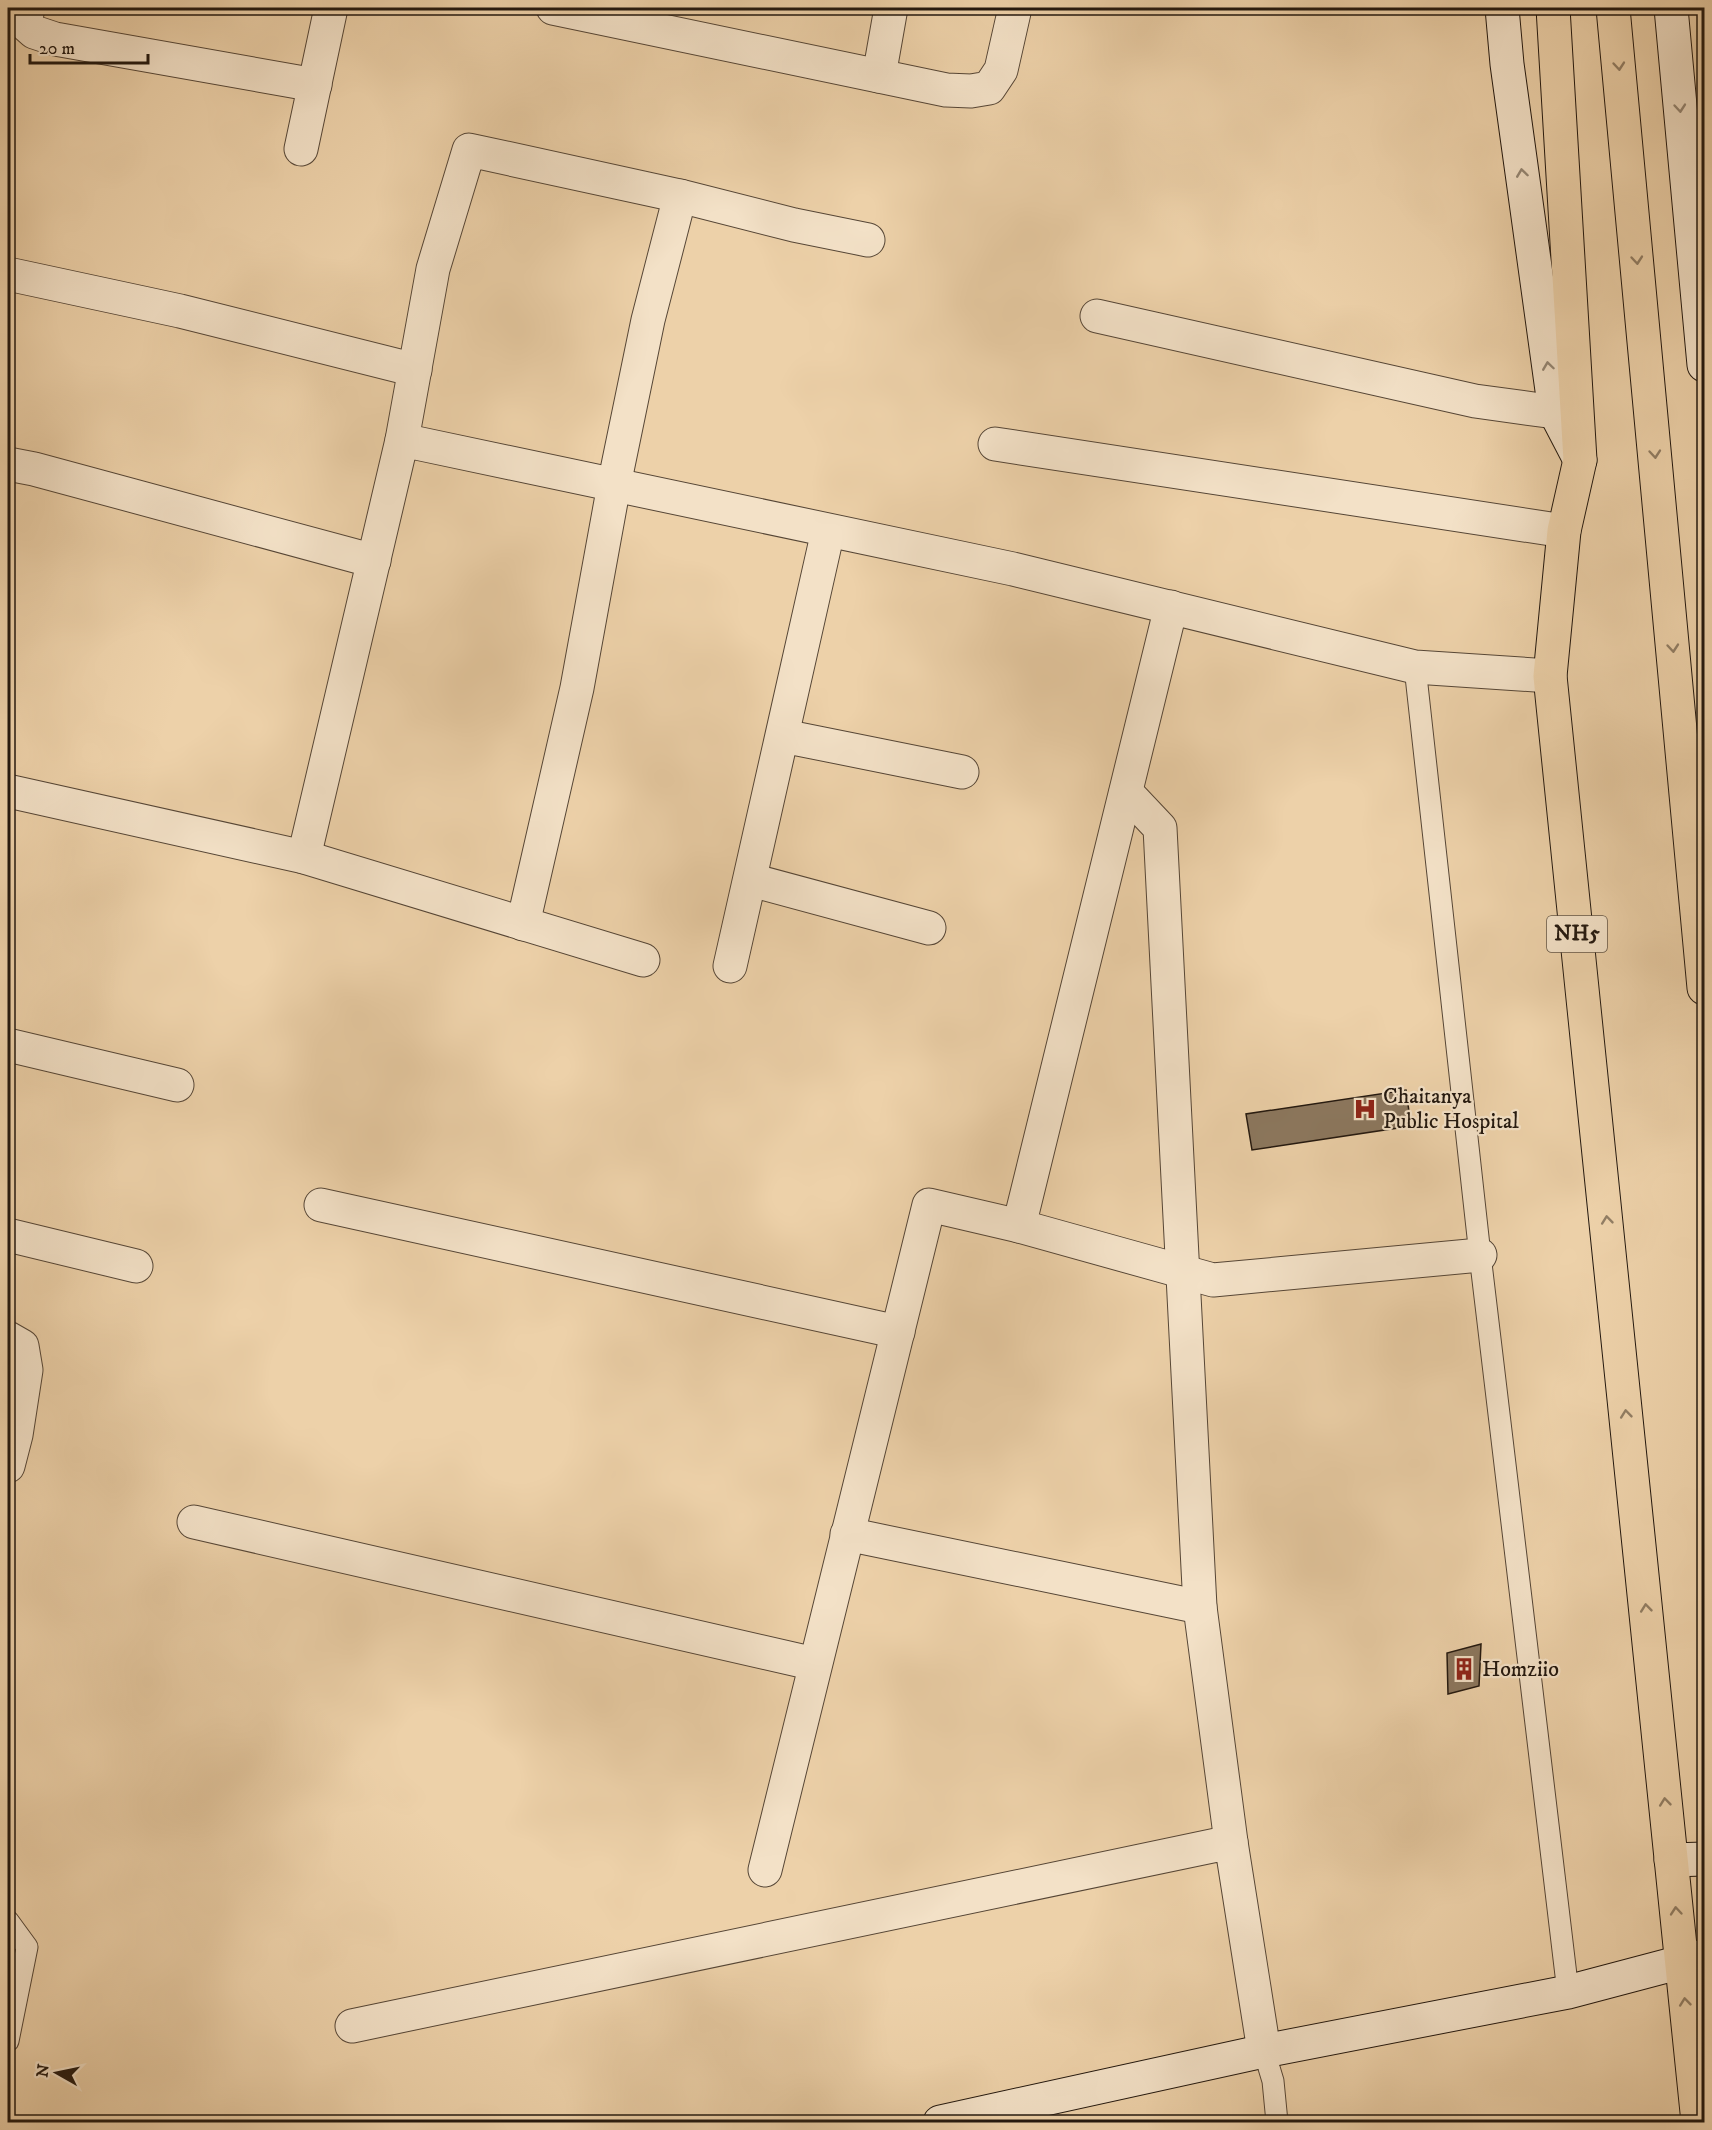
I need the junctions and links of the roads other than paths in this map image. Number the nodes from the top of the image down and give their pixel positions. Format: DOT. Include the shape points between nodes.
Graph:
graph roads {
  1 [pos="28,8"];
  2 [pos="331,8"];
  3 [pos="553,8"];
  4 [pos="891,8"];
  5 [pos="1015,8"];
  6 [pos="1502,8"];
  7 [pos="1553,8"];
  8 [pos="1614,8"];
  9 [pos="1671,8"];
  10 [pos="879,76"];
  11 [pos="315,85"];
  12 [pos="301,149"];
  13 [pos="681,196"];
  14 [pos="868,240"];
  15 [pos="8,273"];
  16 [pos="1097,316"];
  17 [pos="1704,365"];
  18 [pos="415,370"];
  19 [pos="1555,412"];
  20 [pos="402,440"];
  21 [pos="995,444"];
  22 [pos="1580,460"];
  23 [pos="8,464"];
  24 [pos="614,485"];
  25 [pos="828,531"];
  26 [pos="1564,531"];
  27 [pos="374,561"];
  28 [pos="1171,608"];
  29 [pos="1415,667"];
  30 [pos="1550,676"];
  31 [pos="783,736"];
  32 [pos="962,772"];
  33 [pos="8,791"];
  34 [pos="1126,792"];
  35 [pos="304,857"];
  36 [pos="751,880"];
  37 [pos="523,924"];
  38 [pos="929,928"];
  39 [pos="643,960"];
  40 [pos="730,966"];
  41 [pos="1704,988"];
  42 [pos="8,1045"];
  43 [pos="177,1085"];
  44 [pos="321,1205"];
  45 [pos="1019,1226"];
  46 [pos="8,1235"];
  47 [pos="1480,1255"];
  48 [pos="136,1266"];
  49 [pos="1182,1271"];
  50 [pos="898,1332"];
  51 [pos="8,1338"];
  52 [pos="8,1466"];
  53 [pos="194,1522"];
  54 [pos="847,1534"];
  55 [pos="1200,1607"];
  56 [pos="815,1664"];
  57 [pos="1231,1842"];
  58 [pos="1704,1858"];
  59 [pos="1671,1860"];
  60 [pos="765,1870"];
  61 [pos="8,1921"];
  62 [pos="1692,1959"];
  63 [pos="1568,1992"];
  64 [pos="352,2026"];
  65 [pos="8,2041"];
  66 [pos="1264,2051"];
  67 [pos="940,2122"];
  68 [pos="1277,2122"];
  69 [pos="1698,2122"];
  1 -- 11 [label="street" via="25,24 34,32 55,39"];
  2 -- 11 [label="street"];
  3 -- 10 [label="street"];
  4 -- 10 [label="street"];
  5 -- 10 [label="street" via="1001,70 989,88 971,92 946,90"];
  19 -- 6 [label="street, one-way"];
  7 -- 22 [label="highway, NH5"];
  8 -- 41 [label="highway, one-way"];
  9 -- 17 [label="street, one-way"];
  11 -- 12 [label="street"];
  13 -- 14 [label="street"];
  13 -- 18 [label="street" via="469,150 433,268"];
  13 -- 24 [label="street" via="648,320"];
  15 -- 18 [label="street"];
  16 -- 19 [label="street" via="1475,401"];
  18 -- 20 [label="street"];
  19 -- 22 [label="street"];
  20 -- 24 [label="street"];
  20 -- 27 [label="street"];
  21 -- 26 [label="street"];
  22 -- 26 [label="highway, NH5"];
  23 -- 27 [label="street"];
  24 -- 25 [label="street"];
  24 -- 37 [label="street" via="577,688"];
  25 -- 28 [label="street" via="1013,569"];
  25 -- 31 [label="street"];
  26 -- 30 [label="highway, NH5"];
  27 -- 35 [label="street"];
  28 -- 29 [label="street"];
  28 -- 34 [label="street"];
  29 -- 30 [label="street"];
  29 -- 47 [label="lane"];
  59 -- 30 [label="highway, NH5, one-way"];
  31 -- 32 [label="street"];
  31 -- 36 [label="street"];
  33 -- 35 [label="street"];
  34 -- 45 [label="street"];
  34 -- 49 [label="street" via="1160,828"];
  35 -- 37 [label="street"];
  36 -- 38 [label="street"];
  36 -- 40 [label="street"];
  37 -- 39 [label="street"];
  42 -- 43 [label="street"];
  44 -- 50 [label="street"];
  45 -- 49 [label="street"];
  45 -- 50 [label="street" via="929,1205"];
  46 -- 48 [label="street"];
  47 -- 49 [label="street" via="1214,1280"];
  47 -- 63 [label="lane"];
  49 -- 55 [label="street"];
  50 -- 54 [label="street"];
  51 -- 52 [label="street" via="22,1346 26,1370"];
  53 -- 56 [label="street"];
  54 -- 55 [label="street"];
  54 -- 56 [label="street"];
  55 -- 57 [label="street"];
  56 -- 60 [label="street"];
  57 -- 64 [label="street"];
  57 -- 66 [label="street"];
  58 -- 59 [label="street"];
  62 -- 59 [label="highway, NH5, one-way"];
  61 -- 65 [label="lane" via="27,1947"];
  62 -- 63 [label="street"];
  69 -- 62 [label="highway, NH5, one-way"];
  63 -- 66 [label="street"];
  66 -- 67 [label="street"];
  66 -- 68 [label="lane" via="1273,2081"];
}
